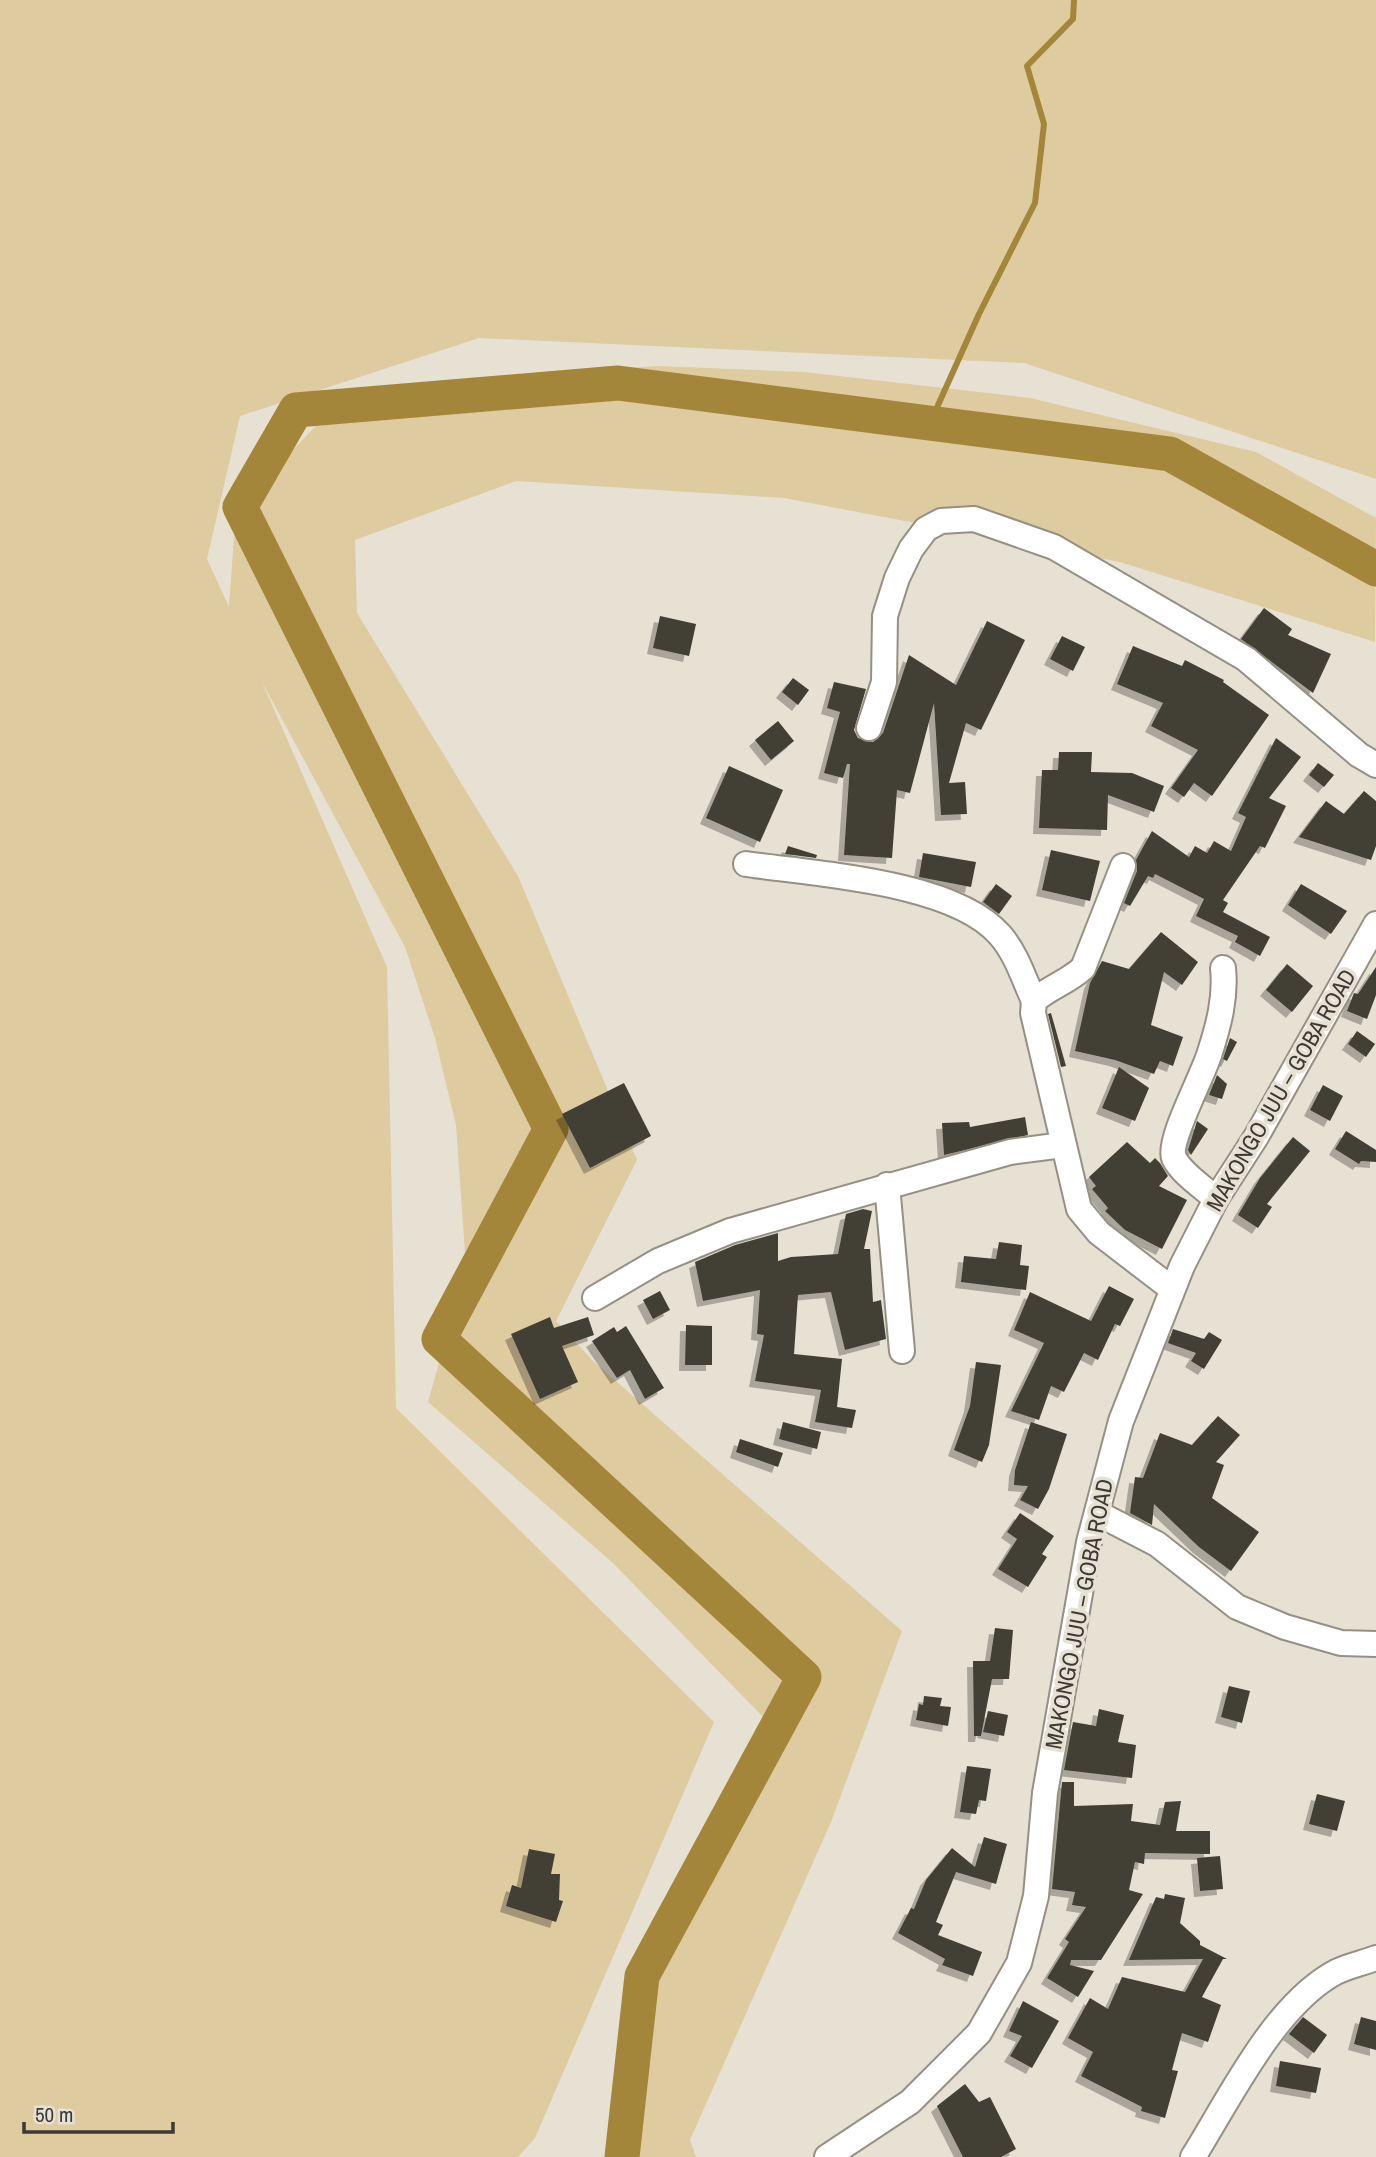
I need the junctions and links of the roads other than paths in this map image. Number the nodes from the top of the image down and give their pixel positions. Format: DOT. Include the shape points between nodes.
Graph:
graph roads {
  1 [pos="869,728"];
  2 [pos="1376,765"];
  3 [pos="746,864"];
  4 [pos="1123,866"];
  5 [pos="1376,924"];
  6 [pos="1223,968"];
  7 [pos="1034,1001"];
  8 [pos="1063,1145"];
  9 [pos="887,1185"];
  10 [pos="1216,1199"];
  11 [pos="1172,1289"];
  12 [pos="595,1298"];
  13 [pos="902,1351"];
  14 [pos="1097,1513"];
  15 [pos="1376,1644"];
  16 [pos="1376,1958"];
  17 [pos="827,2157"];
  18 [pos="1193,2157"];
  1 -- 2 [label="street" via="884,682 885,616 911,549 926,529 941,521 974,519 1054,547 1246,659"];
  3 -- 7 [label="street" via="939,897 988,923 1001,936"];
  4 -- 7 [label="street" via="1083,968"];
  5 -- 10 [label="street, MAKONGO JUU – GOBA ROAD"];
  6 -- 10 [label="street" via="1220,1021 1172,1148 1176,1161"];
  7 -- 8 [label="street"];
  8 -- 9 [label="street" via="1010,1152"];
  8 -- 11 [label="street" via="1079,1209 1099,1233"];
  9 -- 12 [label="street" via="730,1231 658,1261"];
  9 -- 13 [label="street"];
  10 -- 11 [label="street, MAKONGO JUU – GOBA ROAD"];
  11 -- 14 [label="street, MAKONGO JUU – GOBA ROAD" via="1121,1421"];
  14 -- 15 [label="street" via="1157,1544 1237,1607 1285,1628 1340,1643"];
  14 -- 17 [label="street, MAKONGO JUU – GOBA ROAD" via="1045,1793 1036,1896 1019,1963 979,2032 918,2094"];
  16 -- 18 [label="street" via="1335,1973 1297,2003 1238,2077"];
}
